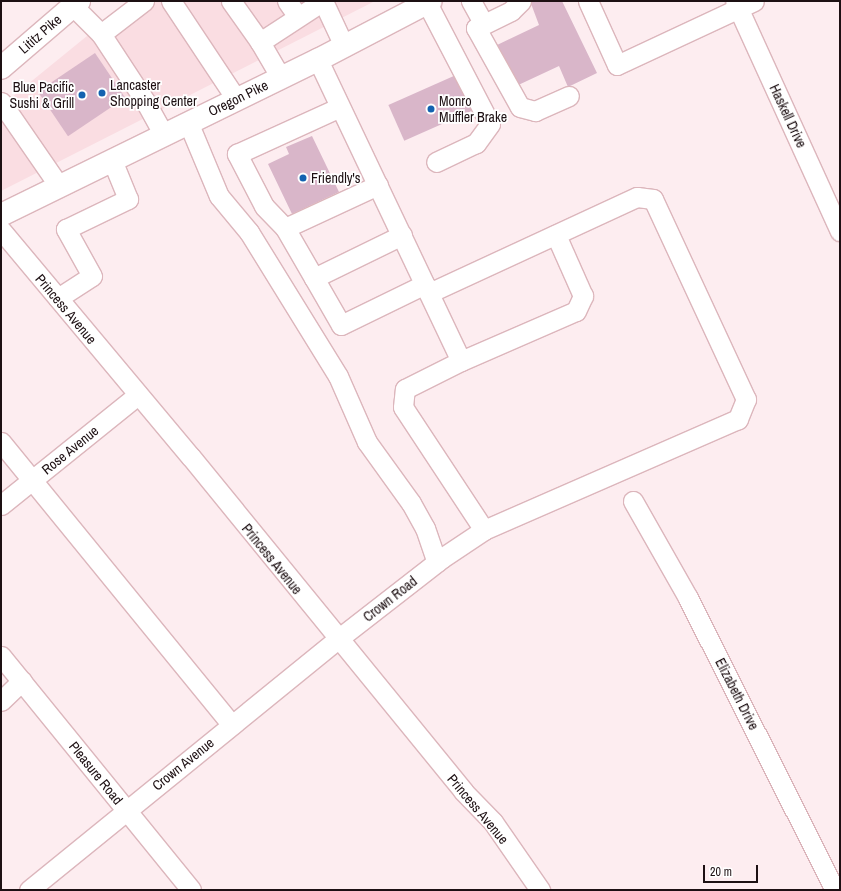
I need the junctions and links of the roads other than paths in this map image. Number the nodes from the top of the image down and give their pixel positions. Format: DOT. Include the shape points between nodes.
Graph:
graph roads {
  1 [pos="144,1"];
  2 [pos="171,1"];
  3 [pos="231,1"];
  4 [pos="287,1"];
  5 [pos="323,1"];
  6 [pos="470,1"];
  7 [pos="520,1"];
  8 [pos="588,1"];
  9 [pos="429,2"];
  10 [pos="76,3"];
  11 [pos="743,3"];
  12 [pos="298,17"];
  13 [pos="484,24"];
  14 [pos="100,34"];
  15 [pos="260,42"];
  16 [pos="344,46"];
  17 [pos="20,51"];
  18 [pos="318,60"];
  19 [pos="1,62"];
  20 [pos="1,68"];
  21 [pos="281,78"];
  22 [pos="569,96"];
  23 [pos="236,99"];
  24 [pos="1,102"];
  25 [pos="340,106"];
  26 [pos="188,122"];
  27 [pos="164,134"];
  28 [pos="112,160"];
  29 [pos="436,162"];
  30 [pos="378,185"];
  31 [pos="59,186"];
  32 [pos="1,214"];
  33 [pos="285,228"];
  34 [pos="1,230"];
  35 [pos="840,231"];
  36 [pos="556,234"];
  37 [pos="402,235"];
  38 [pos="314,278"];
  39 [pos="427,289"];
  40 [pos="58,298"];
  41 [pos="461,361"];
  42 [pos="138,394"];
  43 [pos="1,442"];
  44 [pos="33,479"];
  45 [pos="633,501"];
  46 [pos="1,505"];
  47 [pos="484,530"];
  48 [pos="439,560"];
  49 [pos="338,639"];
  50 [pos="1,656"];
  51 [pos="22,681"];
  52 [pos="1,701"];
  53 [pos="232,725"];
  54 [pos="126,811"];
  55 [pos="29,890"];
  56 [pos="191,890"];
  57 [pos="540,890"];
  58 [pos="835,890"];
  1 -- 14 [label="street"];
  2 -- 23 [label="street"];
  3 -- 15 [label="street"];
  4 -- 12 [label="street"];
  5 -- 12 [label="street"];
  5 -- 16 [label="street"];
  6 -- 13 [label="street"];
  7 -- 13 [label="street" via="511,11"];
  8 -- 11 [label="street" via="617,65"];
  9 -- 16 [label="highway, Oregon Pike"];
  9 -- 29 [label="street" via="490,124 476,143"];
  10 -- 14 [label="street"];
  10 -- 17 [label="highway, Lititz Pike"];
  11 -- 35 [label="street, Haskell Drive"];
  12 -- 15 [label="street"];
  13 -- 22 [label="street" via="476,28 520,107 535,111"];
  14 -- 27 [label="street"];
  15 -- 21 [label="street"];
  16 -- 18 [label="highway, Oregon Pike"];
  17 -- 19 [label="street"];
  17 -- 20 [label="highway, Lititz Pike"];
  18 -- 21 [label="highway, Oregon Pike"];
  18 -- 25 [label="street"];
  21 -- 23 [label="highway, Oregon Pike"];
  23 -- 26 [label="highway, Oregon Pike"];
  24 -- 31 [label="street"];
  25 -- 30 [label="street"];
  25 -- 33 [label="street" via="237,154 264,206"];
  26 -- 27 [label="highway, Oregon Pike"];
  26 -- 48 [label="street" via="219,196 249,232 338,376 367,442 411,503"];
  27 -- 28 [label="highway, Oregon Pike"];
  28 -- 31 [label="highway, Oregon Pike"];
  28 -- 40 [label="street" via="128,199 66,230 92,276"];
  30 -- 33 [label="street"];
  30 -- 37 [label="street"];
  31 -- 32 [label="highway, Oregon Pike"];
  33 -- 38 [label="street"];
  34 -- 40 [label="street, Princess Avenue"];
  36 -- 39 [label="street"];
  36 -- 41 [label="street" via="583,296 576,311"];
  36 -- 47 [label="street, Crown Road" via="637,197 653,199 746,399 738,419"];
  37 -- 38 [label="street"];
  37 -- 39 [label="street"];
  38 -- 39 [label="street" via="341,326"];
  39 -- 41 [label="street"];
  40 -- 42 [label="street, Princess Avenue"];
  41 -- 47 [label="street" via="405,389 403,407"];
  42 -- 44 [label="street, Rose Avenue"];
  42 -- 49 [label="street, Princess Avenue"];
  43 -- 44 [label="street"];
  44 -- 46 [label="street, Rose Avenue"];
  44 -- 53 [label="street"];
  45 -- 58 [label="street, Elizabeth Drive" via="688,598"];
  47 -- 48 [label="street, Crown Road"];
  48 -- 49 [label="street, Crown Road"];
  49 -- 53 [label="street, Crown Avenue"];
  49 -- 57 [label="street, Princess Avenue" via="463,791 492,822"];
  50 -- 51 [label="street, Pleasure Road"];
  51 -- 52 [label="street"];
  51 -- 54 [label="street, Pleasure Road"];
  53 -- 54 [label="street, Crown Avenue"];
  54 -- 55 [label="street, Crown Avenue"];
  54 -- 56 [label="street, Pleasure Road"];
}
